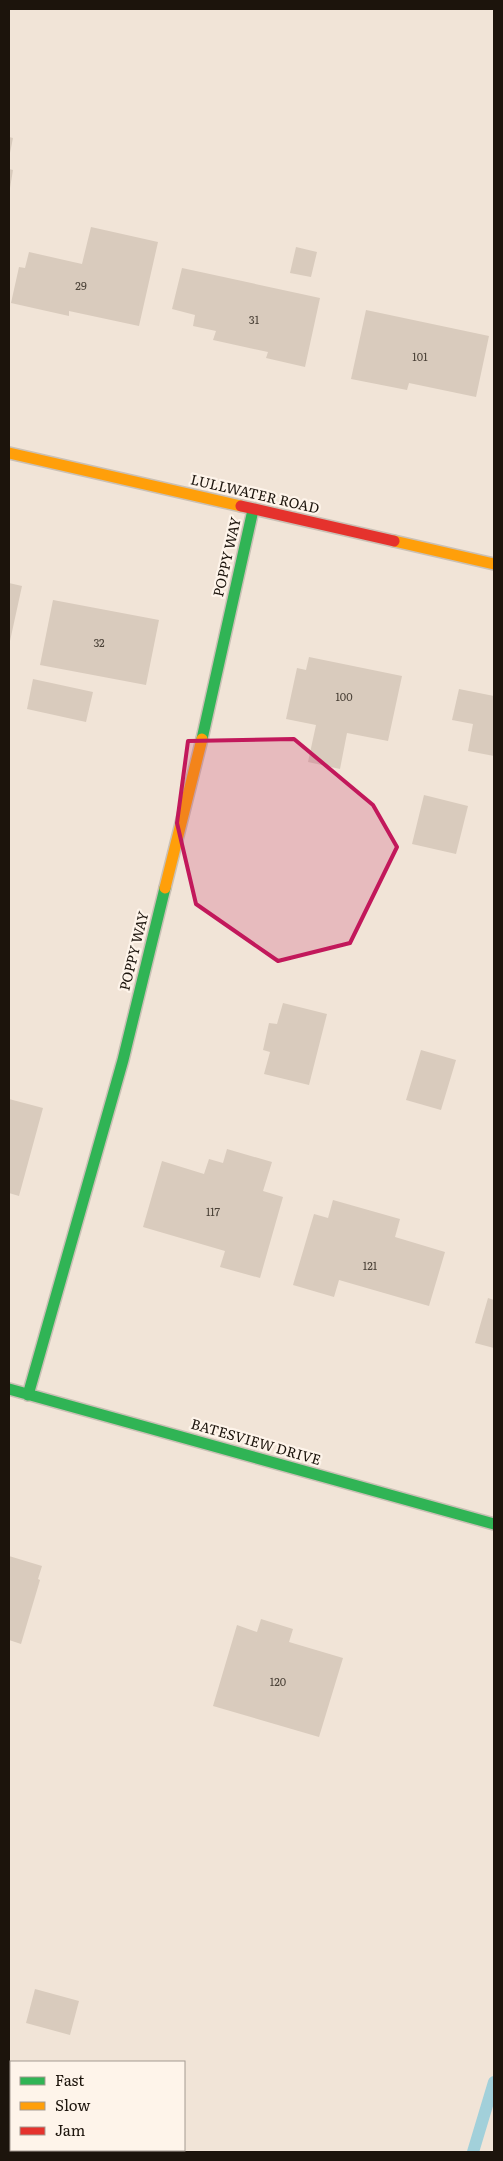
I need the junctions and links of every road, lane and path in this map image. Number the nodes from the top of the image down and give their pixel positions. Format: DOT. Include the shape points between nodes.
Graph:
graph roads {
  1 [pos="9,453"];
  2 [pos="253,510"];
  3 [pos="494,564"];
  4 [pos="9,1389"];
  5 [pos="28,1394"];
  6 [pos="494,1524"];
  1 -- 2 [label="street, LULLWATER ROAD"];
  2 -- 3 [label="street, LULLWATER ROAD"];
  2 -- 5 [label="street, POPPY WAY" via="201,742 123,1060"];
  4 -- 5 [label="street, BATESVIEW DRIVE"];
  5 -- 6 [label="street, BATESVIEW DRIVE"];
}
